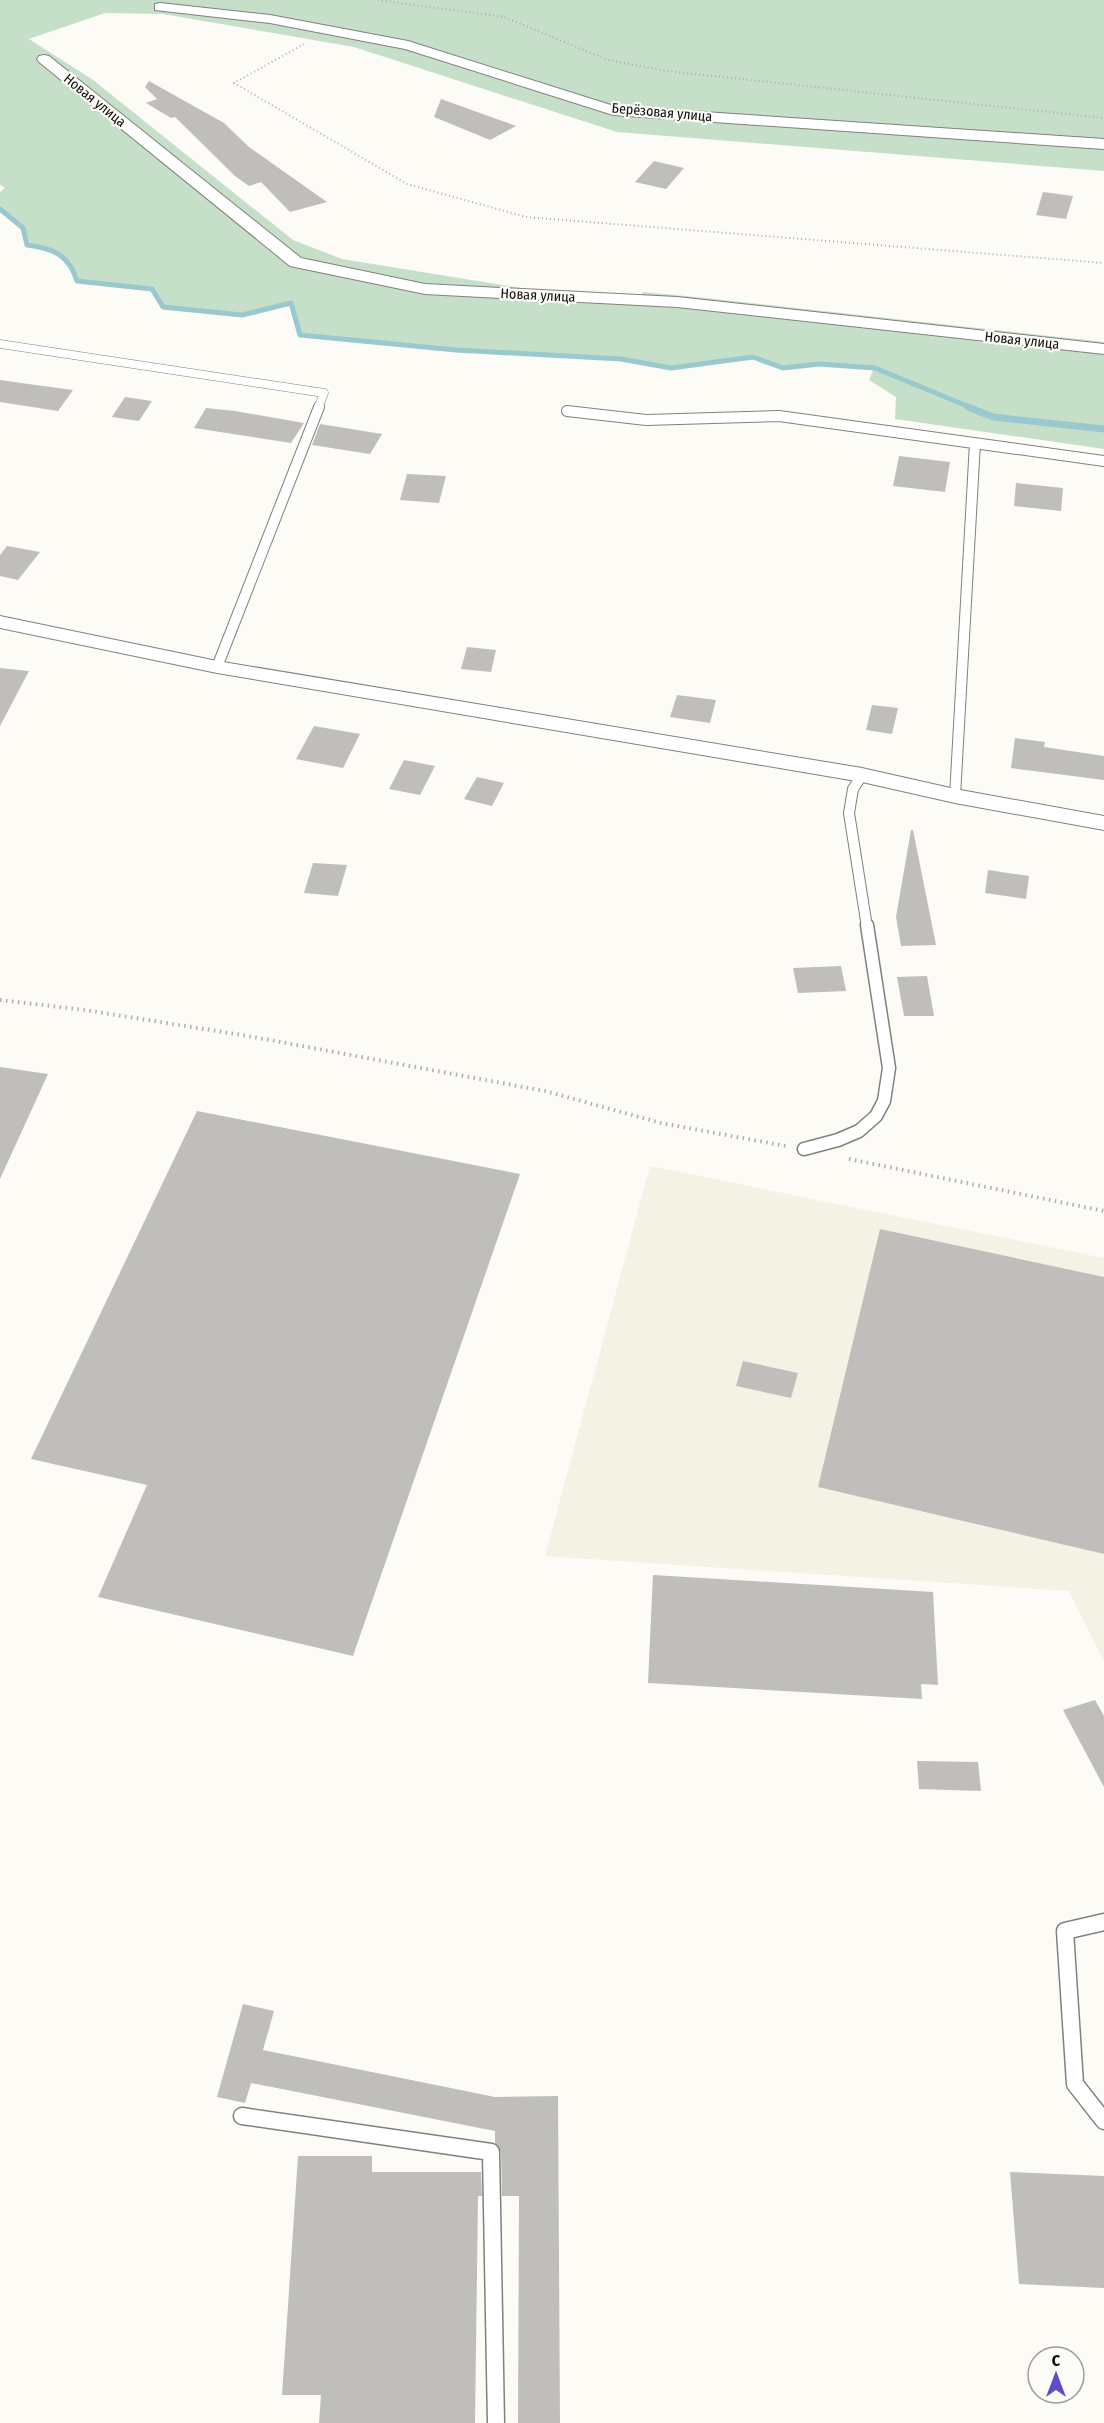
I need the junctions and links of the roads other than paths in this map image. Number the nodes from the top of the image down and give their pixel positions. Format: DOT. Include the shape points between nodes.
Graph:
graph roads {
  1 [pos="160,7"];
  2 [pos="44,59"];
  3 [pos="1104,144"];
  4 [pos="0,344"];
  5 [pos="1104,349"];
  6 [pos="567,411"];
  7 [pos="975,443"];
  8 [pos="1104,461"];
  9 [pos="0,622"];
  10 [pos="217,667"];
  11 [pos="862,775"];
  12 [pos="955,796"];
  13 [pos="1104,823"];
  14 [pos="804,1149"];
  15 [pos="1104,1922"];
  16 [pos="242,2116"];
  17 [pos="1104,2121"];
  18 [pos="496,2423"];
  1 -- 3 [label="street, Берёзовая улица" via="270,20 408,45 613,110"];
  2 -- 5 [label="street, Новая улица" via="296,262 425,289 678,302"];
  4 -- 10 [label="lane" via="324,393"];
  6 -- 7 [label="lane" via="646,420 779,416"];
  7 -- 8 [label="lane"];
  7 -- 12 [label="lane"];
  9 -- 10 [label="street"];
  10 -- 11 [label="street"];
  11 -- 12 [label="street"];
  11 -- 14 [label="lane" via="853,789 849,813 890,1068 883,1105 868,1125 849,1138"];
  12 -- 13 [label="street"];
  15 -- 17 [label="lane" via="1065,1931 1075,2085"];
  16 -- 18 [label="lane" via="491,2152"];
}
